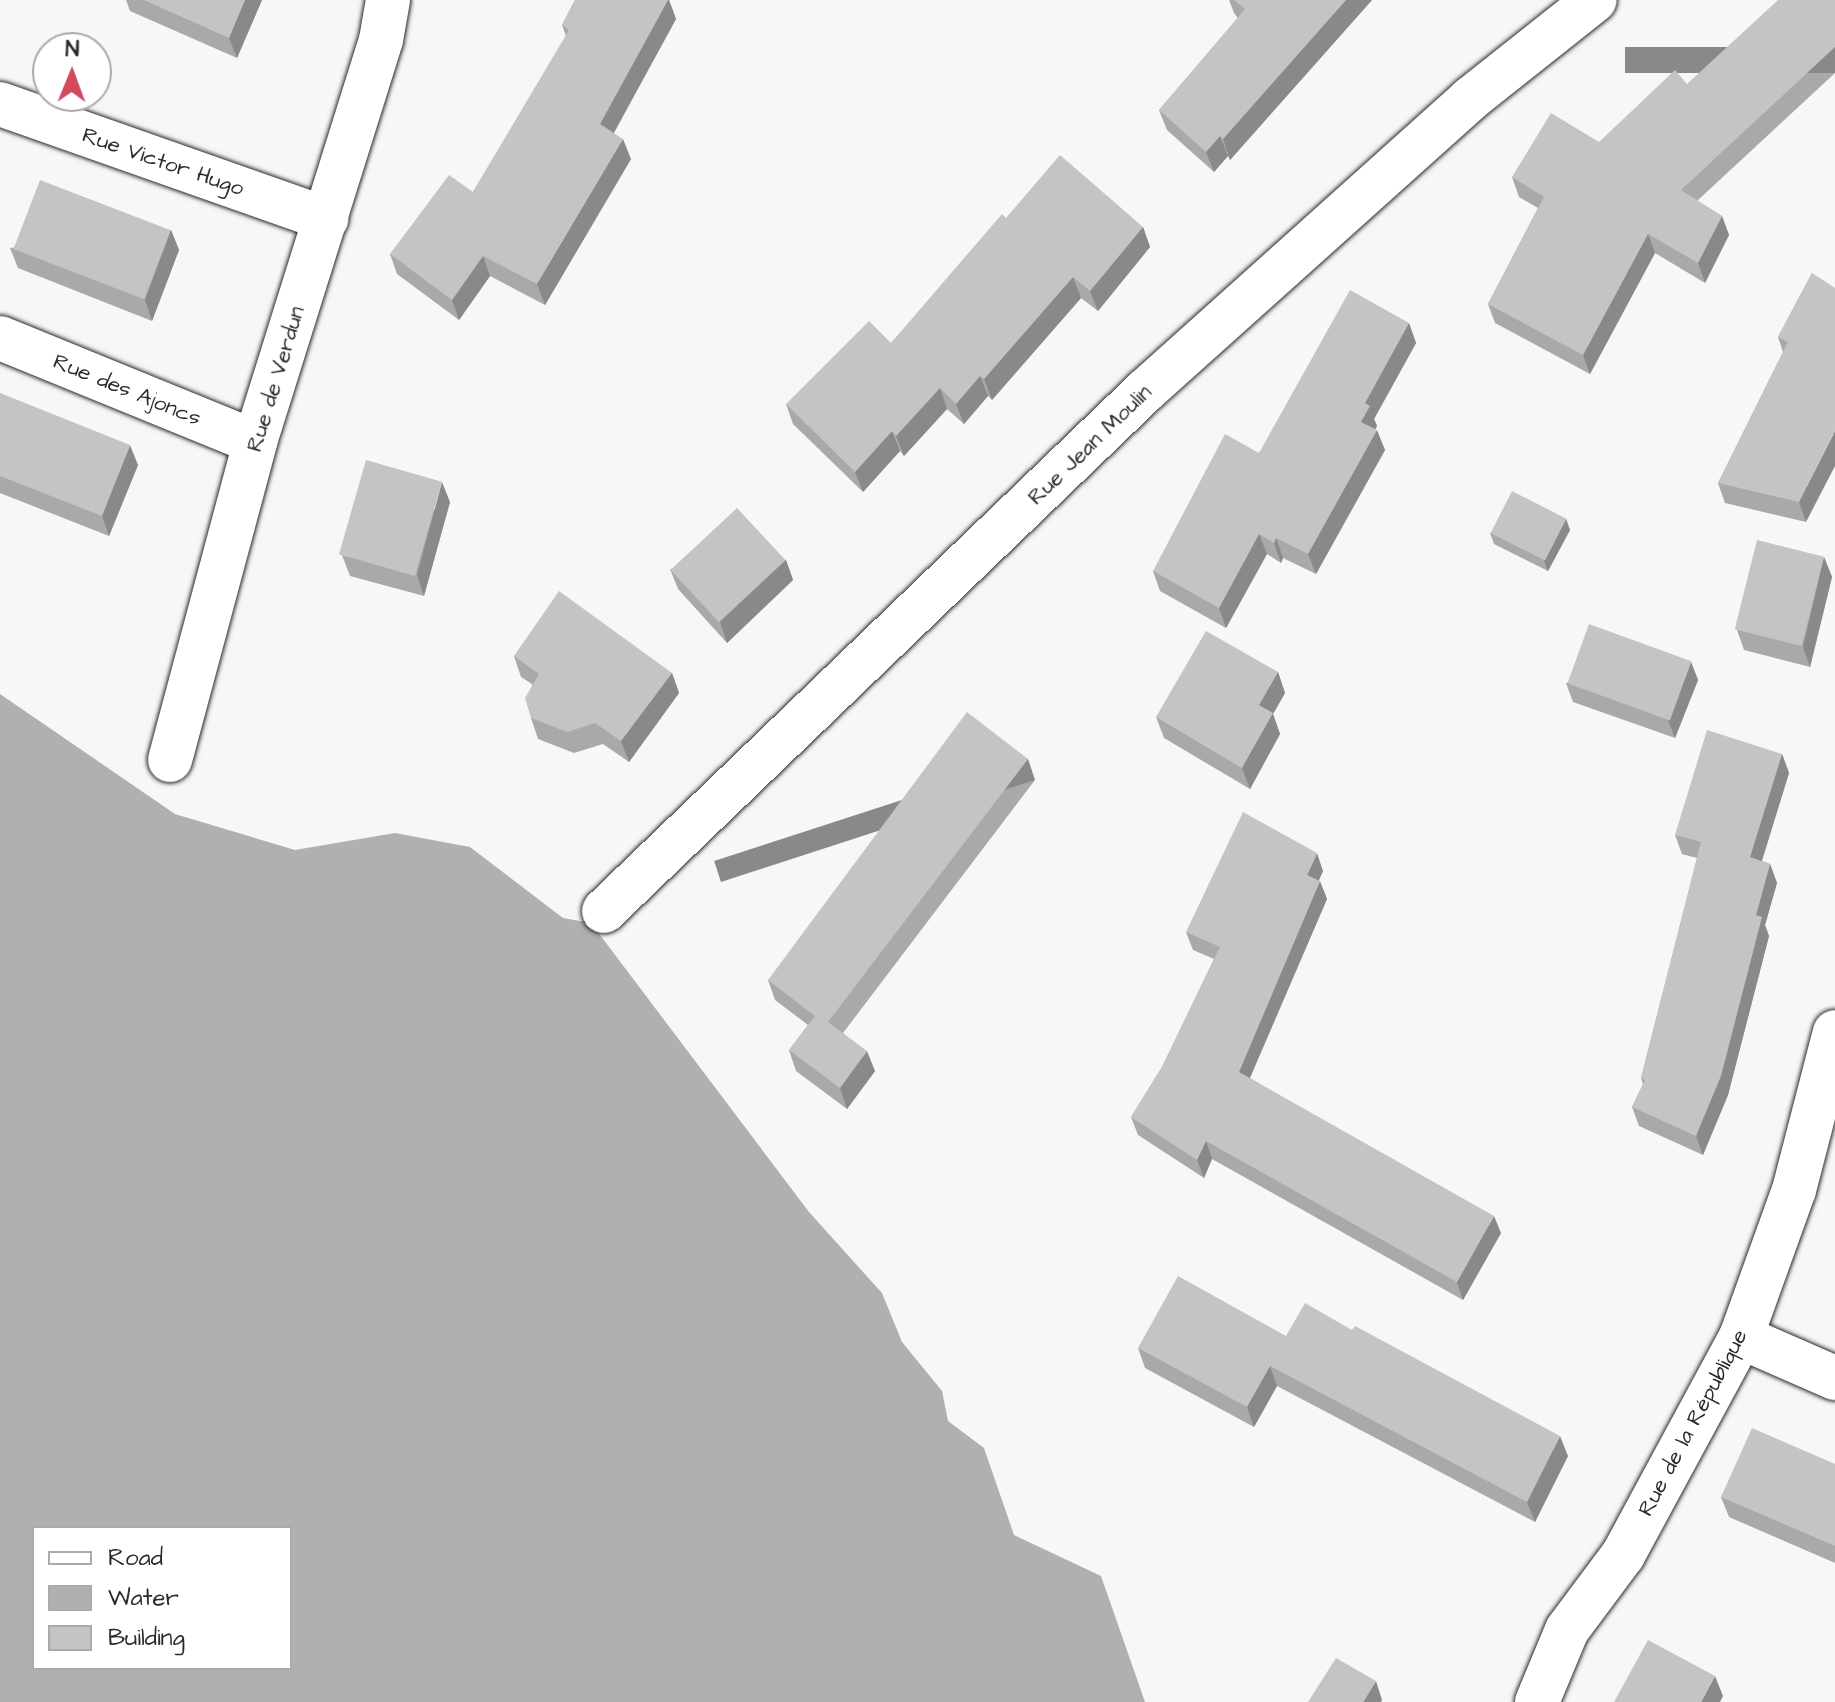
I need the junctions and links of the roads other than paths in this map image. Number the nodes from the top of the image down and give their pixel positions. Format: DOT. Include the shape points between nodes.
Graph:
graph roads {
  1 [pos="388,0"];
  2 [pos="1595,0"];
  3 [pos="0,104"];
  4 [pos="326,219"];
  5 [pos="0,338"];
  6 [pos="255,442"];
  7 [pos="170,760"];
  8 [pos="604,911"];
  9 [pos="1835,1032"];
  10 [pos="1741,1337"];
  11 [pos="1835,1378"];
  12 [pos="1537,1702"];
  1 -- 4 [label="street, Rue de Verdun" via="381,40"];
  2 -- 8 [label="street, Rue Jean Moulin" via="1470,99 1145,391"];
  3 -- 4 [label="street, Rue Victor Hugo"];
  4 -- 6 [label="street, Rue de Verdun"];
  5 -- 6 [label="street, Rue des Ajoncs"];
  6 -- 7 [label="street, Rue de Verdun"];
  9 -- 10 [label="street, Rue de la République" via="1794,1190"];
  10 -- 11 [label="street"];
  10 -- 12 [label="street, Rue de la République" via="1623,1555 1567,1630"];
}
